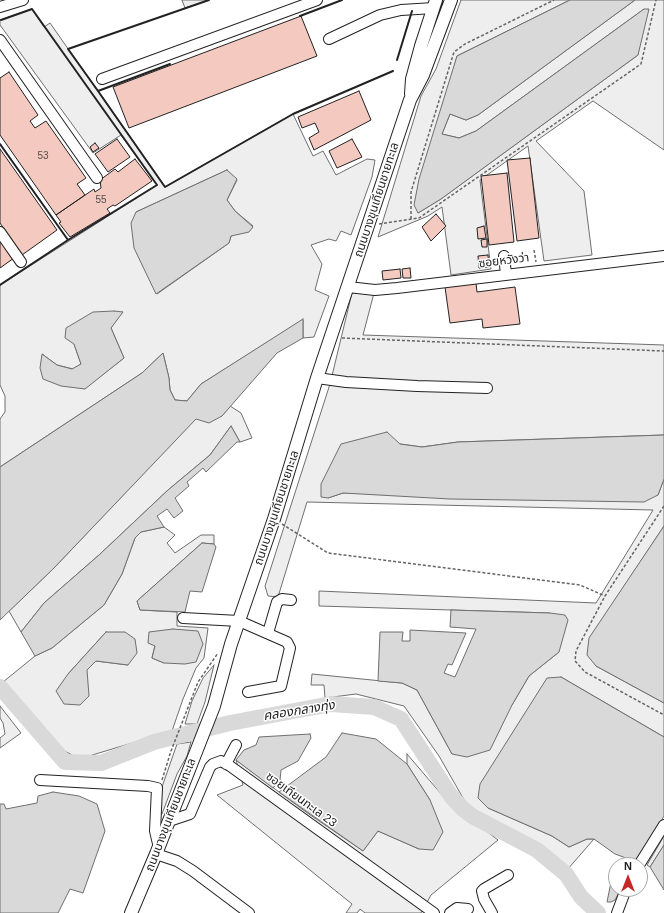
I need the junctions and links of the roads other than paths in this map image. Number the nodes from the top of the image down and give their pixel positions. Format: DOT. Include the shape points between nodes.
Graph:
graph roads {
  1 [pos="22,0"];
  2 [pos="316,0"];
  3 [pos="451,0"];
  4 [pos="435,4"];
  5 [pos="0,7"];
  6 [pos="329,38"];
  7 [pos="0,40"];
  8 [pos="102,79"];
  9 [pos="410,100"];
  10 [pos="97,178"];
  11 [pos="0,232"];
  12 [pos="504,256"];
  13 [pos="664,256"];
  14 [pos="21,262"];
  15 [pos="506,274"];
  16 [pos="348,287"];
  17 [pos="317,378"];
  18 [pos="488,388"];
  19 [pos="291,600"];
  20 [pos="183,618"];
  21 [pos="239,621"];
  22 [pos="268,634"];
  23 [pos="248,692"];
  24 [pos="236,744"];
  25 [pos="226,764"];
  26 [pos="40,780"];
  27 [pos="170,821"];
  28 [pos="664,825"];
  29 [pos="158,851"];
  30 [pos="644,857"];
  31 [pos="508,875"];
  32 [pos="623,897"];
  33 [pos="468,909"];
  34 [pos="618,909"];
  35 [pos="131,913"];
  36 [pos="249,913"];
  37 [pos="434,913"];
  38 [pos="450,913"];
  39 [pos="492,913"];
  1 -- 5 [label="street"];
  2 -- 8 [label="street"];
  3 -- 9 [label="main road, ถนนบางขุนเทียนชายทะเล" via="423,75"];
  4 -- 6 [label="street" via="380,15"];
  4 -- 9 [label="main road, ถนนบางขุนเทียนชายทะเล" via="420,46"];
  7 -- 10 [label="street"];
  9 -- 16 [label="main road, ถนนบางขุนเทียนชายทะเล"];
  11 -- 14 [label="street"];
  12 -- 15 [label="street"];
  13 -- 15 [label="street, ซอยหวังว่า"];
  15 -- 16 [label="street, ซอยหวังว่า" via="375,290"];
  16 -- 17 [label="main road, ถนนบางขุนเทียนชายทะเล"];
  17 -- 18 [label="street" via="346,382"];
  17 -- 21 [label="main road, ถนนบางขุนเทียนชายทะเล" via="274,519"];
  19 -- 22 [label="street" via="282,599 277,602"];
  20 -- 21 [label="street"];
  21 -- 22 [label="street"];
  21 -- 27 [label="main road, ถนนบางขุนเทียนชายทะเล" via="214,706"];
  22 -- 23 [label="street" via="289,645 281,686"];
  24 -- 25 [label="street"];
  25 -- 27 [label="street" via="216,762 210,767 190,814"];
  25 -- 37 [label="street, ซอยเทียนทะเล 23"];
  26 -- 29 [label="street" via="157,788 155,831"];
  27 -- 29 [label="main road, ถนนบางขุนเทียนชายทะเล"];
  28 -- 30 [label="street"];
  29 -- 35 [label="main road, ถนนบางขุนเทียนชายทะเล"];
  29 -- 36 [label="street" via="193,871"];
  31 -- 39 [label="street" via="482,891"];
  32 -- 34 [label="street"];
  33 -- 38 [label="street" via="457,908"];
}
